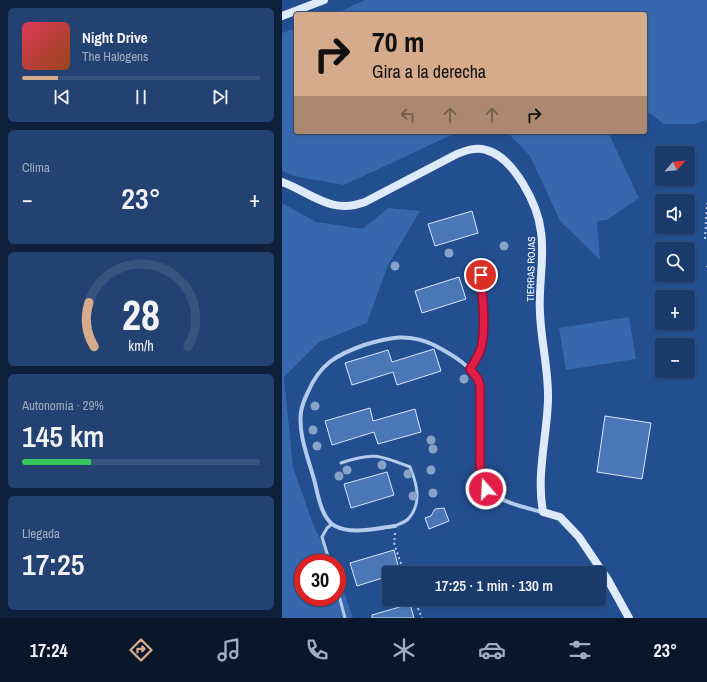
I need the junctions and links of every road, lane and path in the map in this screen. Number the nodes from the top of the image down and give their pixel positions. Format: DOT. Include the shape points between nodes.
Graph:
graph roads {
  1 [pos="324,0"];
  2 [pos="282,16"];
  3 [pos="282,182"];
  4 [pos="707,203"];
  5 [pos="705,239"];
  6 [pos="481,275"];
  7 [pos="470,369"];
  8 [pos="341,463"];
  9 [pos="543,512"];
  10 [pos="332,524"];
  11 [pos="395,526"];
  12 [pos="327,554"];
  13 [pos="402,566"];
  14 [pos="342,606"];
  15 [pos="417,606"];
  16 [pos="345,618"];
  17 [pos="422,618"];
  18 [pos="629,618"];
  1 -- 2 [label="street"];
  3 -- 9 [label="street, TIERRAS ROJAS" via="327,204 351,206 365,202 468,150 488,150 508,162 523,183 533,204 541,231 543,250 540,312 548,400 540,495"];
  4 -- 5 [label="path"];
  6 -- 7 [label="lane" via="482,345"];
  7 -- 9 [label="street" via="480,386 480,477 486,489 514,504"];
  7 -- 10 [label="street" via="435,346 403,336 383,339 350,350 324,365 306,396 301,411 301,423 320,506"];
  8 -- 11 [label="lane" via="370,455 410,468 418,494 415,507 408,519"];
  9 -- 18 [label="street" via="560,518 578,537 608,580"];
  10 -- 11 [label="street" via="345,530"];
  10 -- 12 [label="lane" via="322,537"];
  11 -- 13 [label="path" via="394,543"];
  14 -- 16 [label="lane"];
  15 -- 17 [label="path"];
}
